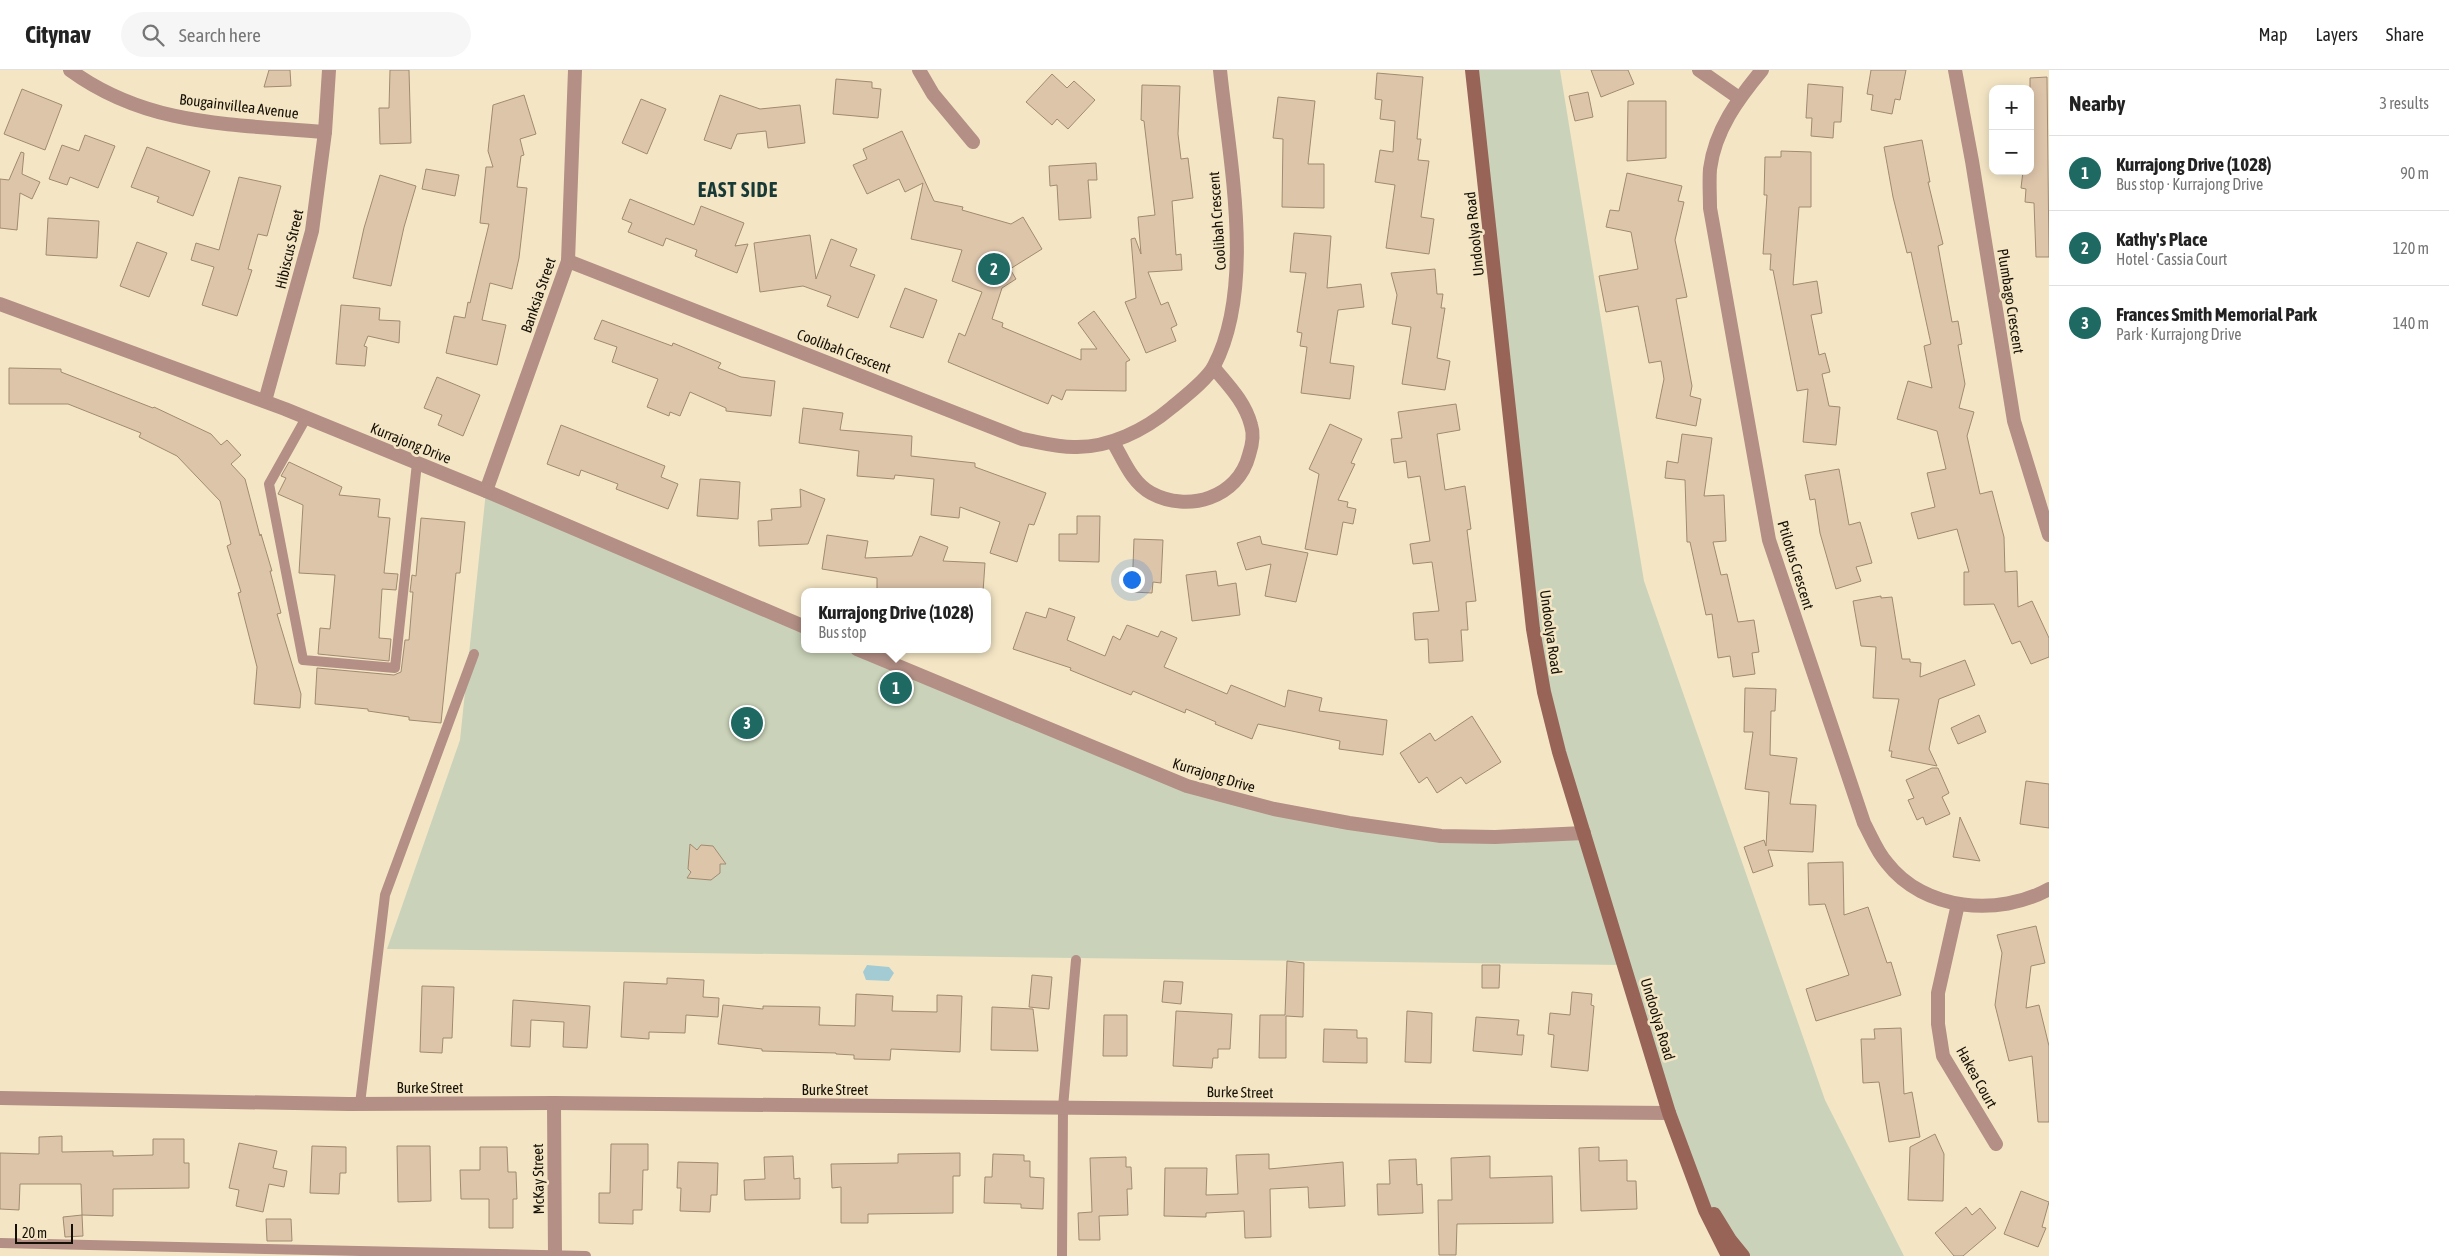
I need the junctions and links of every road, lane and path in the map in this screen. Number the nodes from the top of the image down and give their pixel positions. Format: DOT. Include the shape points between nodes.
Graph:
graph roads {
  1 [pos="70,70"];
  2 [pos="329,70"];
  3 [pos="575,70"];
  4 [pos="919,70"];
  5 [pos="1220,70"];
  6 [pos="1472,70"];
  7 [pos="1699,70"];
  8 [pos="1762,70"];
  9 [pos="1955,70"];
  10 [pos="1739,98"];
  11 [pos="325,132"];
  12 [pos="973,142"];
  13 [pos="568,260"];
  14 [pos="0,304"];
  15 [pos="1214,368"];
  16 [pos="265,402"];
  17 [pos="306,418"];
  18 [pos="1113,442"];
  19 [pos="417,463"];
  20 [pos="486,492"];
  21 [pos="2049,535"];
  22 [pos="801,625"];
  23 [pos="867,653"];
  24 [pos="474,654"];
  25 [pos="1584,833"];
  26 [pos="2049,889"];
  27 [pos="1958,904"];
  28 [pos="1076,960"];
  29 [pos="0,1098"];
  30 [pos="554,1103"];
  31 [pos="360,1104"];
  32 [pos="1063,1107"];
  33 [pos="1670,1114"];
  34 [pos="1996,1144"];
  35 [pos="1694,1178"];
  36 [pos="0,1243"];
  37 [pos="555,1256"];
  38 [pos="586,1256"];
  39 [pos="1062,1256"];
  40 [pos="1728,1256"];
  41 [pos="1743,1256"];
  1 -- 11 [label="street, Bougainvillea Avenue" via="94,88 132,105 194,121"];
  2 -- 11 [label="street, Hibiscus Street"];
  3 -- 13 [label="street, Banksia Street"];
  4 -- 12 [label="street" via="933,94"];
  5 -- 15 [label="street, Coolibah Crescent" via="1238,267 1227,334"];
  6 -- 25 [label="main road, Undoolya Road" via="1533,629 1544,692"];
  7 -- 10 [label="street"];
  8 -- 10 [label="street, Ptilotus Crescent"];
  9 -- 21 [label="street, Plumbago Crescent" via="2014,421"];
  10 -- 27 [label="street, Ptilotus Crescent" via="1719,134 1710,168 1710,208 1769,540 1864,823 1886,863 1899,876 1937,899"];
  11 -- 16 [label="street, Hibiscus Street" via="312,231"];
  13 -- 18 [label="street, Coolibah Crescent" via="1022,439 1075,448"];
  13 -- 20 [label="street, Banksia Street"];
  14 -- 16 [label="street, Kurrajong Drive"];
  15 -- 18 [label="street, Coolibah Crescent" via="1154,422"];
  15 -- 18 [label="street" via="1241,400 1252,427 1252,446 1246,468 1234,483 1214,498 1171,502 1149,493 1132,476"];
  16 -- 17 [label="street, Kurrajong Drive"];
  17 -- 19 [label="street, Kurrajong Drive"];
  17 -- 19 [label="lane" via="269,484 303,660 396,668"];
  19 -- 20 [label="street, Kurrajong Drive"];
  20 -- 22 [label="street, Kurrajong Drive"];
  23 -- 25 [label="street, Kurrajong Drive" via="1187,786 1274,809 1442,836"];
  24 -- 31 [label="lane" via="385,895"];
  25 -- 33 [label="main road, Undoolya Road"];
  26 -- 27 [label="street, Ptilotus Crescent" via="2035,897 2011,903 1988,906"];
  27 -- 34 [label="street, Hakea Court" via="1938,993 1938,1024 1944,1056"];
  28 -- 32 [label="lane"];
  29 -- 31 [label="street, Burke Street"];
  30 -- 31 [label="street, Burke Street"];
  30 -- 32 [label="street, Burke Street"];
  30 -- 37 [label="street, McKay Street"];
  32 -- 33 [label="street, Burke Street"];
  32 -- 39 [label="lane"];
  33 -- 35 [label="main road, Undoolya Road"];
  35 -- 40 [label="main road, Undoolya Road" via="1716,1236"];
  35 -- 41 [label="main road, Undoolya Road"];
  36 -- 37 [label="lane"];
  37 -- 38 [label="lane"];
}
